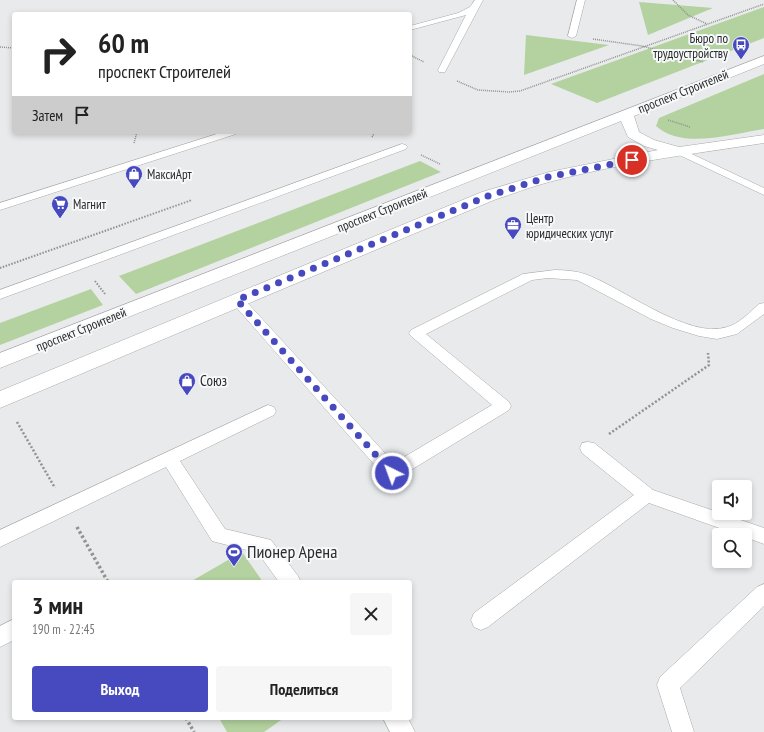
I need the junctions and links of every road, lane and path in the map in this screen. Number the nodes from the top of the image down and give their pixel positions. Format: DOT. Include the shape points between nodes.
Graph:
graph roads {
  1 [pos="478,0"];
  2 [pos="582,0"];
  3 [pos="673,0"];
  4 [pos="764,4"];
  5 [pos="473,9"];
  6 [pos="708,24"];
  7 [pos="412,27"];
  8 [pos="572,36"];
  9 [pos="642,46"];
  10 [pos="0,47"];
  11 [pos="12,48"];
  12 [pos="412,56"];
  13 [pos="764,60"];
  14 [pos="710,63"];
  15 [pos="442,70"];
  16 [pos="626,114"];
  17 [pos="226,134"];
  18 [pos="374,134"];
  19 [pos="372,137"];
  20 [pos="764,139"];
  21 [pos="402,147"];
  22 [pos="679,151"];
  23 [pos="419,154"];
  24 [pos="443,165"];
  25 [pos="764,192"];
  26 [pos="0,207"];
  27 [pos="98,285"];
  28 [pos="104,293"];
  29 [pos="0,295"];
  30 [pos="237,300"];
  31 [pos="764,308"];
  32 [pos="707,333"];
  33 [pos="0,361"];
  34 [pos="0,400"];
  35 [pos="268,411"];
  36 [pos="588,448"];
  37 [pos="169,458"];
  38 [pos="646,495"];
  39 [pos="764,536"];
  40 [pos="0,539"];
  41 [pos="290,580"];
  42 [pos="764,593"];
  43 [pos="481,620"];
  44 [pos="12,630"];
  45 [pos="0,637"];
  46 [pos="187,720"];
  47 [pos="395,720"];
  48 [pos="194,732"];
  49 [pos="404,732"];
  50 [pos="683,732"];
  1 -- 5 [label="lane"];
  2 -- 8 [label="lane"];
  3 -- 6 [label="path" via="686,16"];
  4 -- 6 [label="path"];
  5 -- 7 [label="lane" via="461,15"];
  5 -- 15 [label="lane"];
  6 -- 9 [label="path"];
  8 -- 9 [label="path"];
  9 -- 14 [label="path"];
  9 -- 15 [label="path" via="514,91 478,90 442,74"];
  10 -- 11 [label="path"];
  12 -- 15 [label="path"];
  13 -- 16 [label="main road, проспект Строителей"];
  16 -- 22 [label="main road" via="633,134 649,143"];
  16 -- 33 [label="main road, проспект Строителей"];
  17 -- 26 [label="lane"];
  18 -- 19 [label="path"];
  20 -- 22 [label="main road, проспект Строителей"];
  21 -- 29 [label="lane"];
  22 -- 25 [label="lane"];
  22 -- 30 [label="main road, проспект Строителей" via="548,177 488,196"];
  23 -- 24 [label="path"];
  27 -- 28 [label="path"];
  30 -- 32 [label="lane" via="392,473 503,406 416,333 528,277 566,273 581,277 665,320"];
  30 -- 34 [label="main road, проспект Строителей"];
  31 -- 32 [label="lane" via="731,332"];
  32 -- 36 [label="path" via="709,365"];
  35 -- 37 [label="lane"];
  36 -- 38 [label="lane"];
  37 -- 40 [label="lane"];
  37 -- 41 [label="lane" via="219,535 264,546"];
  38 -- 39 [label="lane"];
  38 -- 43 [label="lane"];
  42 -- 50 [label="lane" via="668,685"];
  44 -- 45 [label="lane"];
  46 -- 48 [label="path"];
  47 -- 49 [label="lane"];
}
